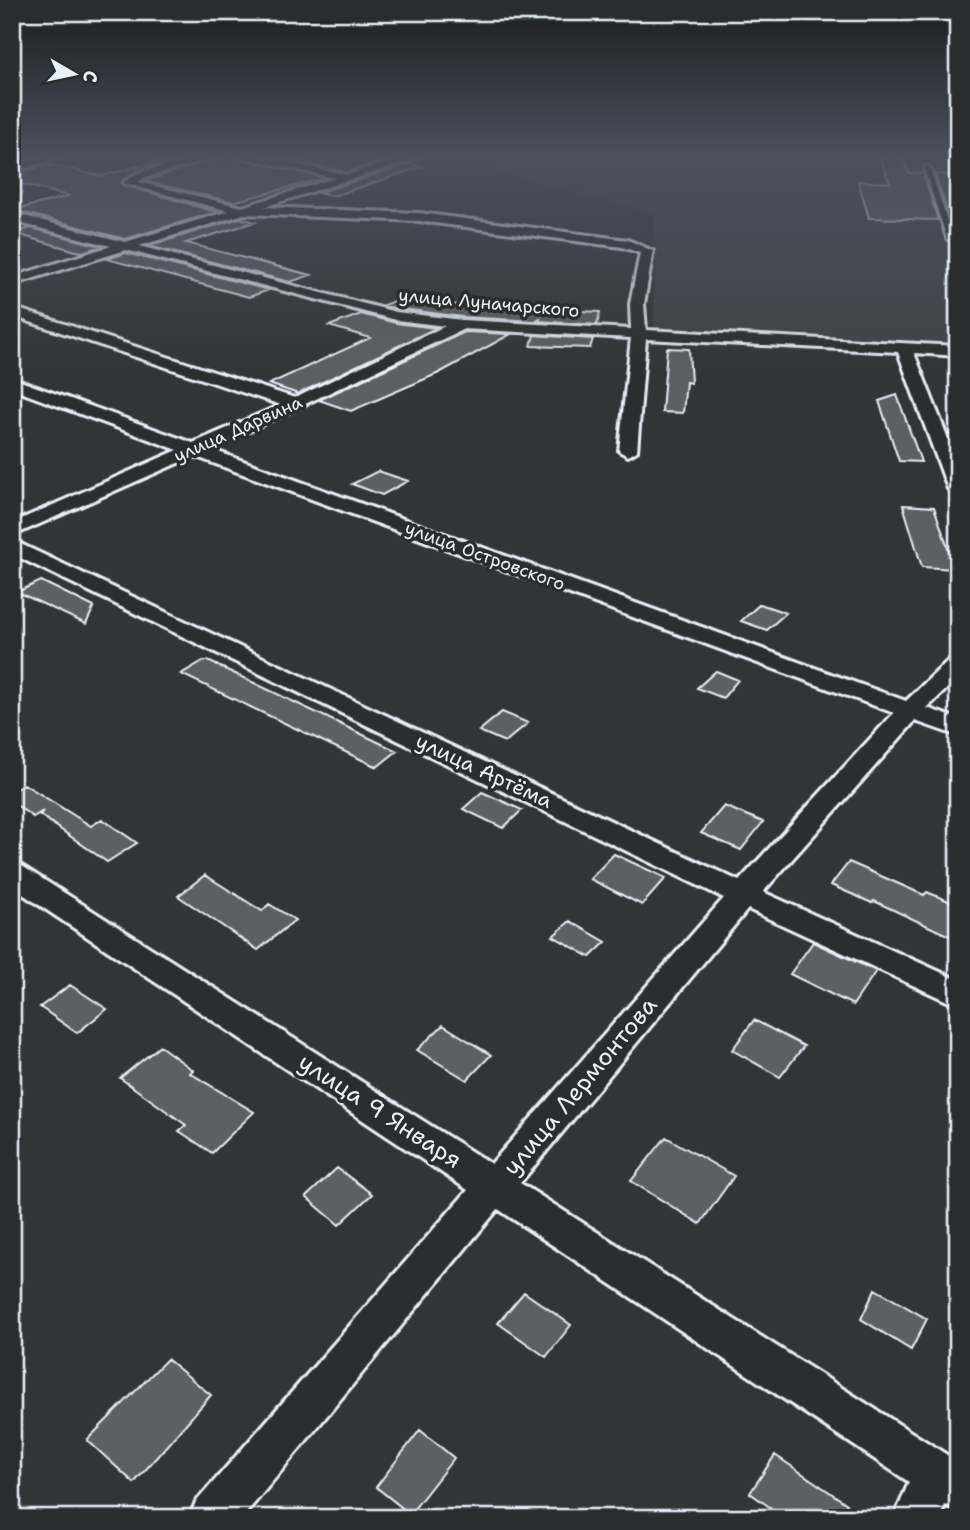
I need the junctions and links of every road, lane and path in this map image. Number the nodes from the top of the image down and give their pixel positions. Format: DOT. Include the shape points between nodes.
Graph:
graph roads {
  1 [pos="51,227"];
  2 [pos="183,227"];
  3 [pos="494,227"];
  4 [pos="946,227"];
  5 [pos="958,243"];
  6 [pos="122,246"];
  7 [pos="12,281"];
  8 [pos="12,311"];
  9 [pos="462,324"];
  10 [pos="639,334"];
  11 [pos="904,348"];
  12 [pos="958,351"];
  13 [pos="12,383"];
  14 [pos="296,404"];
  15 [pos="194,449"];
  16 [pos="628,451"];
  17 [pos="958,489"];
  18 [pos="12,530"];
  19 [pos="12,546"];
  20 [pos="958,664"];
  21 [pos="909,712"];
  22 [pos="958,728"];
  23 [pos="12,873"];
  24 [pos="743,895"];
  25 [pos="958,993"];
  26 [pos="495,1186"];
  27 [pos="947,1481"];
  28 [pos="212,1518"];
  29 [pos="917,1518"];
  1 -- 6 [label="street, улица Луначарского"];
  2 -- 6 [label="street"];
  3 -- 10 [label="street" via="643,247 648,254 637,304"];
  4 -- 5 [label="lane" via="950,239"];
  6 -- 7 [label="street"];
  6 -- 9 [label="street, улица Луначарского" via="396,316"];
  8 -- 14 [label="street"];
  9 -- 10 [label="street, улица Луначарского"];
  9 -- 14 [label="street, улица Дарвина"];
  10 -- 11 [label="street, улица Луначарского"];
  10 -- 16 [label="street"];
  11 -- 12 [label="street, улица Луначарского"];
  11 -- 17 [label="street"];
  13 -- 15 [label="street, улица Островского"];
  14 -- 15 [label="street, улица Дарвина"];
  15 -- 18 [label="street, улица Дарвина"];
  15 -- 21 [label="street, улица Островского"];
  19 -- 24 [label="street, улица Артёма"];
  20 -- 21 [label="street, улица Лермонтова"];
  21 -- 22 [label="street, улица Островского"];
  21 -- 24 [label="street, улица Лермонтова"];
  23 -- 26 [label="street, улица 9 Января"];
  24 -- 25 [label="street, улица Артёма"];
  24 -- 26 [label="street, улица Лермонтова"];
  26 -- 27 [label="street, улица 9 Января"];
  26 -- 28 [label="street, улица Лермонтова"];
  27 -- 29 [label="street"];
}
